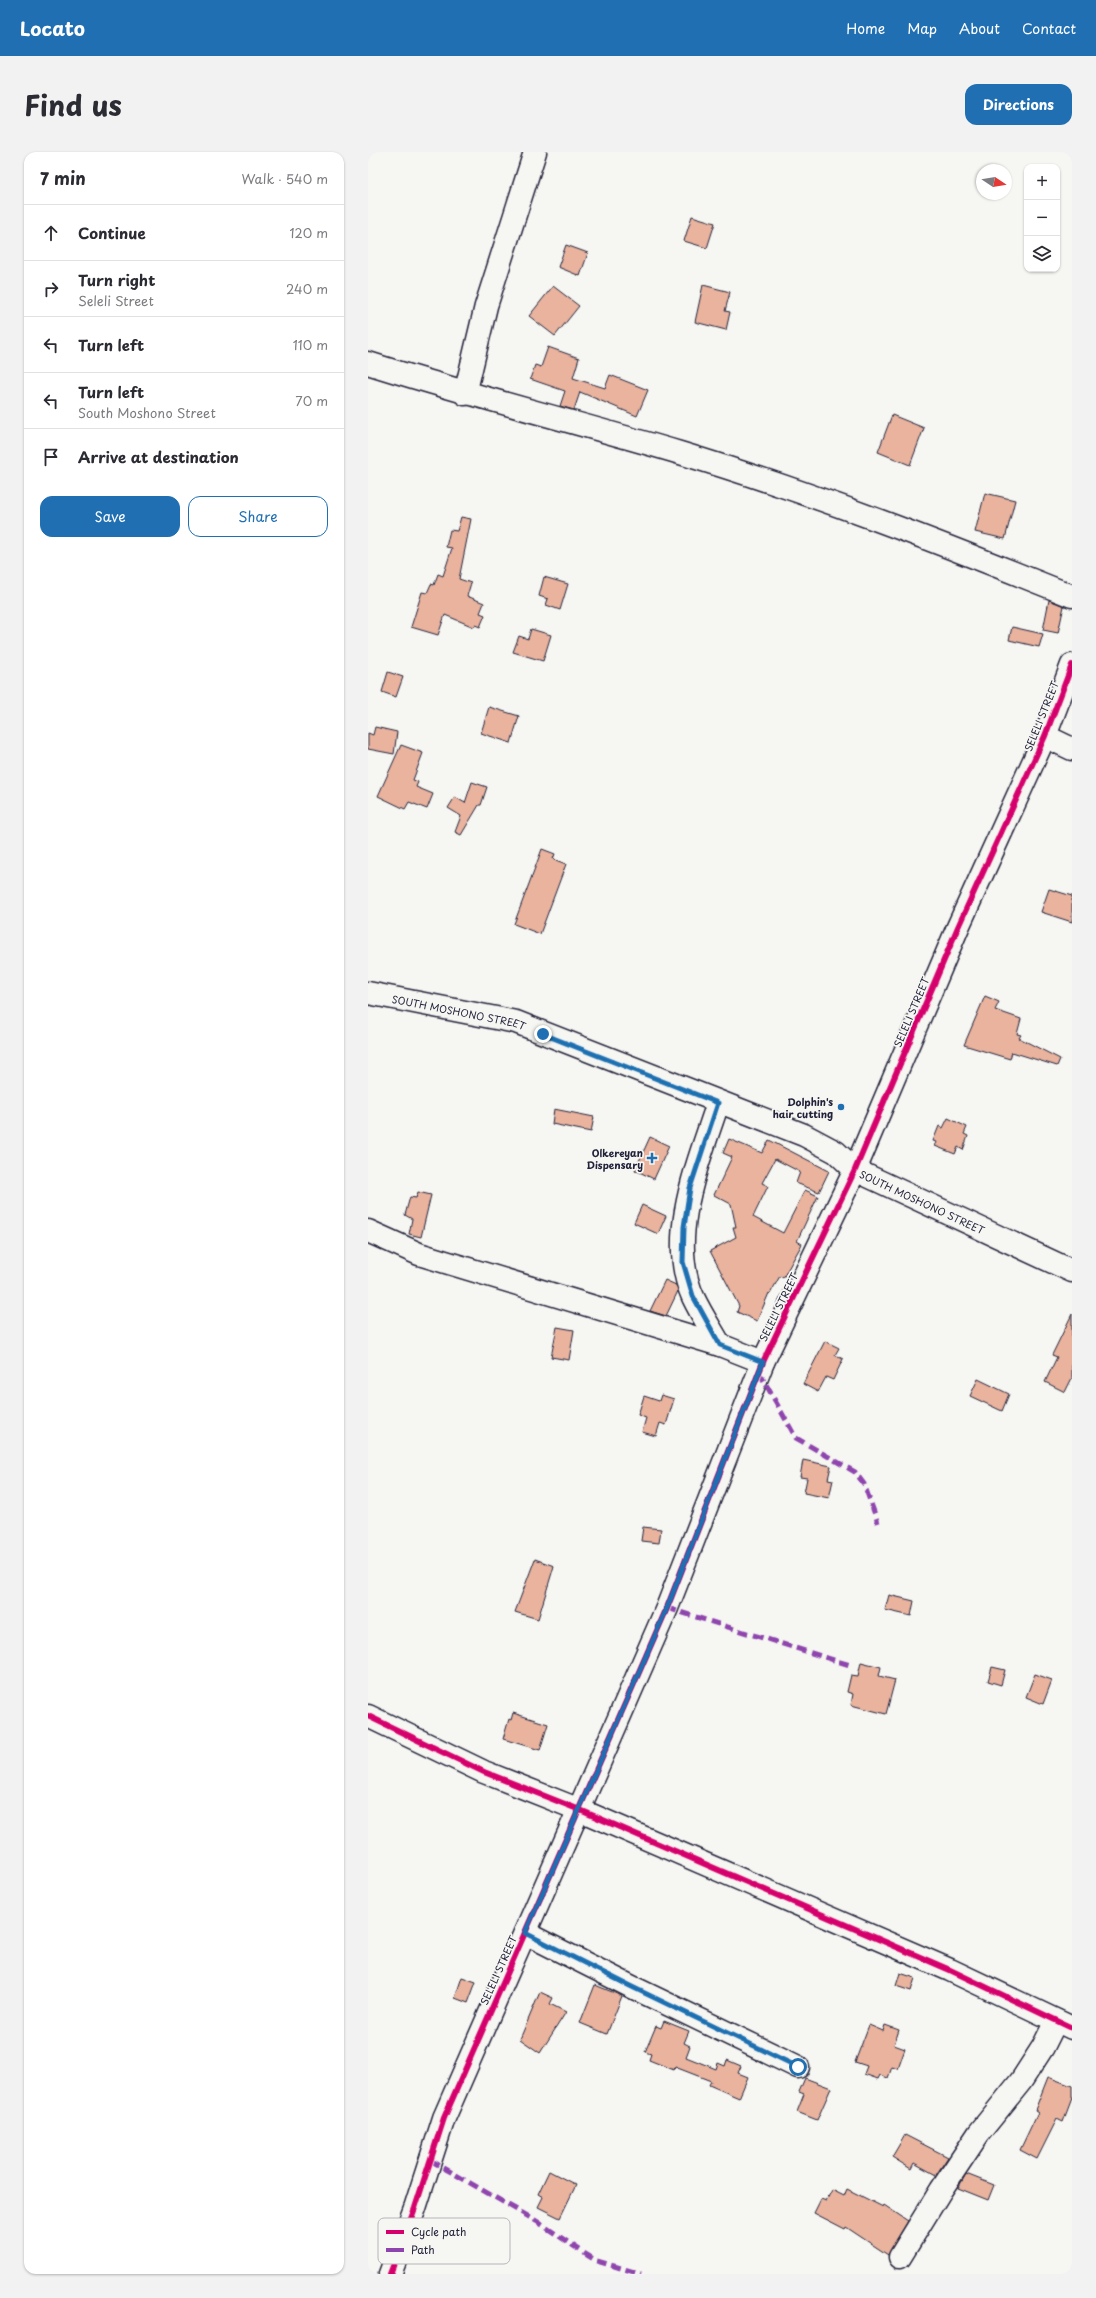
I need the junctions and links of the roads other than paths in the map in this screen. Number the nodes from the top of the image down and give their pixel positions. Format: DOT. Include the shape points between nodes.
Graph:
graph roads {
  1 [pos="535,152"];
  2 [pos="368,363"];
  3 [pos="466,394"];
  4 [pos="1072,596"];
  5 [pos="1072,665"];
  6 [pos="1045,736"];
  7 [pos="1072,749"];
  8 [pos="368,993"];
  9 [pos="718,1103"];
  10 [pos="855,1170"];
  11 [pos="368,1231"];
  12 [pos="1072,1271"];
  13 [pos="720,1345"];
  14 [pos="763,1362"];
  15 [pos="368,1716"];
  16 [pos="580,1810"];
  17 [pos="525,1933"];
  18 [pos="1064,2024"];
  19 [pos="798,2067"];
  20 [pos="411,2218"];
  21 [pos="900,2257"];
  22 [pos="394,2264"];
  23 [pos="390,2274"];
  1 -- 3 [label="street" via="486,306"];
  2 -- 3 [label="street"];
  3 -- 4 [label="street" via="680,453 871,516"];
  5 -- 6 [label="street, SELELI STREET"];
  6 -- 7 [label="street"];
  6 -- 10 [label="street, SELELI STREET" via="958,927"];
  8 -- 9 [label="street, SOUTH MOSHONO STREET" via="516,1022"];
  9 -- 10 [label="street, SOUTH MOSHONO STREET" via="822,1143"];
  9 -- 13 [label="street" via="690,1188 684,1227 683,1262 693,1296"];
  10 -- 12 [label="street, SOUTH MOSHONO STREET"];
  10 -- 14 [label="street, SELELI STREET"];
  11 -- 13 [label="street" via="419,1254"];
  13 -- 14 [label="street"];
  14 -- 16 [label="street, SELELI STREET" via="667,1608"];
  15 -- 16 [label="street" via="484,1772"];
  16 -- 17 [label="street, SELELI STREET"];
  16 -- 18 [label="street" via="950,1970"];
  17 -- 19 [label="street"];
  17 -- 20 [label="street, SELELI STREET" via="444,2118"];
  18 -- 21 [label="street" via="1043,2047 1021,2081 979,2133 940,2190"];
  22 -- 23 [label="street, SELELI STREET"];
}
